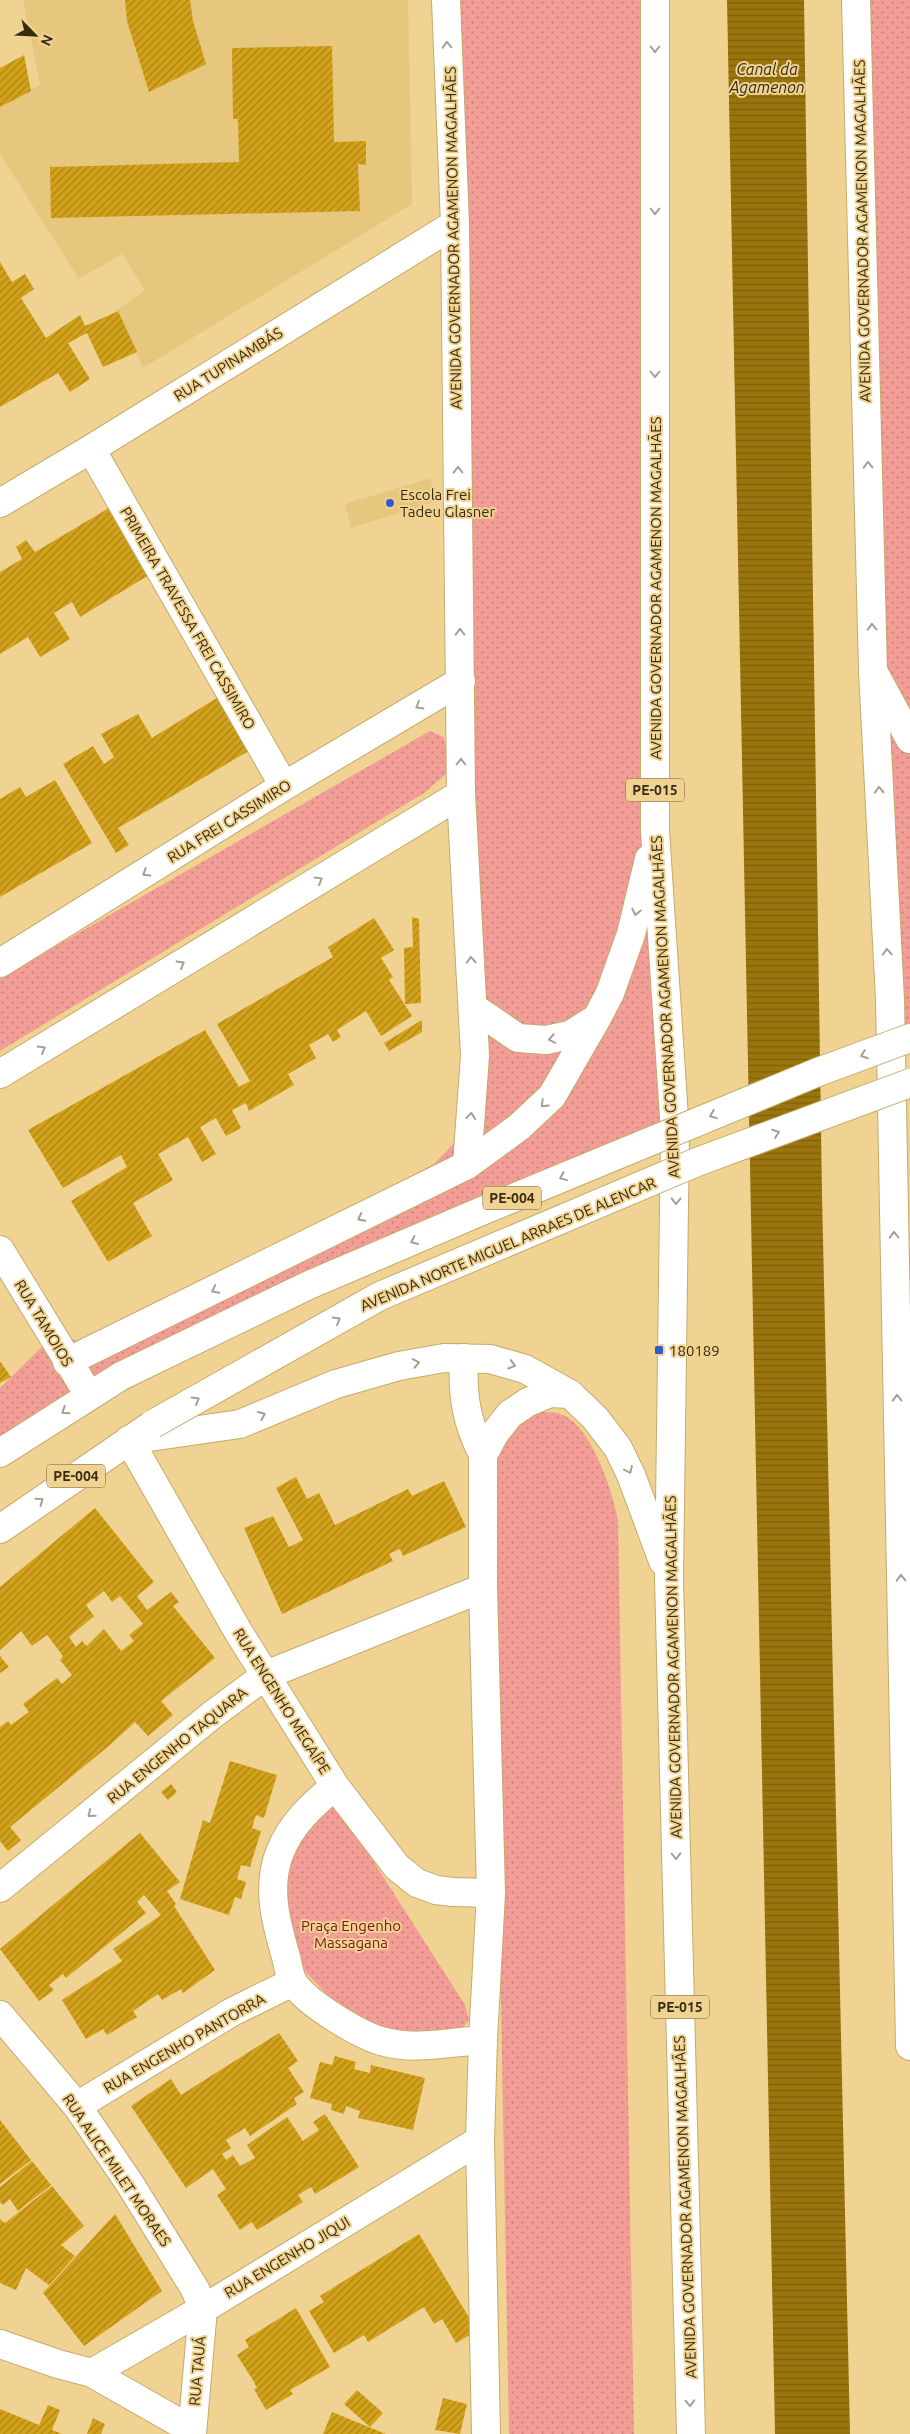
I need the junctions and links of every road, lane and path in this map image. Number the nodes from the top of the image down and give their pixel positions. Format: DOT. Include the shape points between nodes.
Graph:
graph roads {
  1 [pos="446,0"];
  2 [pos="655,0"];
  3 [pos="856,0"];
  4 [pos="455,224"];
  5 [pos="91,449"];
  6 [pos="0,503"];
  7 [pos="873,671"];
  8 [pos="461,681"];
  9 [pos="910,740"];
  10 [pos="284,786"];
  11 [pos="461,794"];
  12 [pos="655,831"];
  13 [pos="0,964"];
  14 [pos="474,1008"];
  15 [pos="597,1018"];
  16 [pos="910,1038"];
  17 [pos="0,1074"];
  18 [pos="910,1082"];
  19 [pos="467,1165"];
  20 [pos="0,1250"];
  21 [pos="464,1358"];
  22 [pos="67,1362"];
  23 [pos="570,1394"];
  24 [pos="89,1395"];
  25 [pos="910,1424"];
  26 [pos="129,1440"];
  27 [pos="0,1453"];
  28 [pos="898,1454"];
  29 [pos="483,1455"];
  30 [pos="0,1529"];
  31 [pos="669,1579"];
  32 [pos="483,1588"];
  33 [pos="266,1675"];
  34 [pos="335,1786"];
  35 [pos="0,1888"];
  36 [pos="491,1893"];
  37 [pos="293,1982"];
  38 [pos="0,2015"];
  39 [pos="483,2040"];
  40 [pos="910,2046"];
  41 [pos="76,2106"];
  42 [pos="480,2140"];
  43 [pos="203,2309"];
  44 [pos="0,2344"];
  45 [pos="92,2373"];
  46 [pos="192,2432"];
  47 [pos="486,2434"];
  48 [pos="691,2434"];
  4 -- 1 [label="main road, AVENIDA GOVERNADOR AGAMENON MAGALHÃES, one-way"];
  2 -- 12 [label="main road, AVENIDA GOVERNADOR AGAMENON MAGALHÃES / PE-015, one-way"];
  7 -- 3 [label="main road, AVENIDA GOVERNADOR AGAMENON MAGALHÃES, one-way"];
  4 -- 5 [label="main road, RUA TUPINAMBÁS"];
  8 -- 4 [label="main road, AVENIDA GOVERNADOR AGAMENON MAGALHÃES, one-way"];
  5 -- 6 [label="main road, RUA TUPINAMBÁS"];
  5 -- 10 [label="main road, PRIMEIRA TRAVESSA FREI CASSIMIRO"];
  7 -- 9 [label="main road, AVENIDA GOVERNADOR AGAMENON MAGALHÃES"];
  28 -- 7 [label="main road, AVENIDA GOVERNADOR AGAMENON MAGALHÃES, one-way" via="890,1000"];
  8 -- 10 [label="main road, RUA FREI CASSIMIRO, one-way"];
  11 -- 8 [label="main road, AVENIDA GOVERNADOR AGAMENON MAGALHÃES, one-way"];
  10 -- 13 [label="main road, RUA FREI CASSIMIRO, one-way"];
  14 -- 11 [label="main road, AVENIDA GOVERNADOR AGAMENON MAGALHÃES, one-way"];
  17 -- 11 [label="main road, one-way"];
  12 -- 15 [label="main road, one-way" via="631,934 610,993"];
  12 -- 31 [label="main road, AVENIDA GOVERNADOR AGAMENON MAGALHÃES / PE-015, one-way" via="676,1171"];
  15 -- 14 [label="main road, one-way" via="570,1035 546,1040 518,1038"];
  19 -- 14 [label="main road, AVENIDA GOVERNADOR AGAMENON MAGALHÃES, one-way" via="475,1056"];
  15 -- 19 [label="main road, one-way" via="552,1096 519,1128"];
  16 -- 24 [label="main road, PE-004, one-way, bridge" via="818,1072 300,1289 121,1376"];
  26 -- 18 [label="main road, AVENIDA NORTE MIGUEL ARRAES DE ALENCAR / PE-004, one-way, bridge" via="380,1296 696,1162"];
  19 -- 22 [label="main road, one-way"];
  20 -- 22 [label="main road, RUA TAMOIOS"];
  21 -- 23 [label="main road, one-way" via="490,1358 526,1369"];
  26 -- 21 [label="main road, one-way" via="240,1424 336,1384 399,1366"];
  21 -- 29 [label="main road" via="466,1410"];
  22 -- 24 [label="main road, RUA TAMOIOS"];
  23 -- 29 [label="main road" via="550,1393 510,1414"];
  23 -- 31 [label="main road, one-way" via="595,1418 618,1448 643,1503"];
  24 -- 27 [label="main road, PE-004, one-way"];
  25 -- 28 [label="main road"];
  30 -- 26 [label="main road, AVENIDA NORTE MIGUEL ARRAES DE ALENCAR / PE-004, one-way"];
  26 -- 33 [label="main road, RUA ENGENHO MEGAÍPE"];
  40 -- 28 [label="main road, AVENIDA GOVERNADOR AGAMENON MAGALHÃES, one-way"];
  29 -- 32 [label="main road"];
  31 -- 48 [label="main road, AVENIDA GOVERNADOR AGAMENON MAGALHÃES / PE-015, one-way"];
  32 -- 33 [label="main road, RUA ENGENHO TAQUARA"];
  32 -- 36 [label="main road"];
  33 -- 34 [label="main road, RUA ENGENHO MEGAÍPE"];
  33 -- 35 [label="main road, RUA ENGENHO TAQUARA, one-way" via="212,1715"];
  34 -- 36 [label="main road, RUA ENGENHO MEGAÍPE" via="397,1867 417,1883 453,1892"];
  34 -- 37 [label="main road" via="309,1807 292,1828 279,1853 272,1881 277,1927"];
  36 -- 39 [label="main road"];
  37 -- 39 [label="main road" via="353,2030 381,2041 412,2047"];
  37 -- 41 [label="main road, RUA ENGENHO PANTORRA" via="232,2012"];
  38 -- 41 [label="main road, RUA ALICE MILET MORAES"];
  39 -- 42 [label="main road"];
  41 -- 43 [label="main road, RUA ALICE MILET MORAES" via="130,2184 195,2289"];
  42 -- 43 [label="main road, RUA ENGENHO JIQUI"];
  42 -- 47 [label="main road"];
  43 -- 45 [label="main road, RUA ENGENHO JIQUI"];
  43 -- 46 [label="main road, RUA TAUÁ"];
  44 -- 45 [label="main road"];
  45 -- 46 [label="main road"];
}
